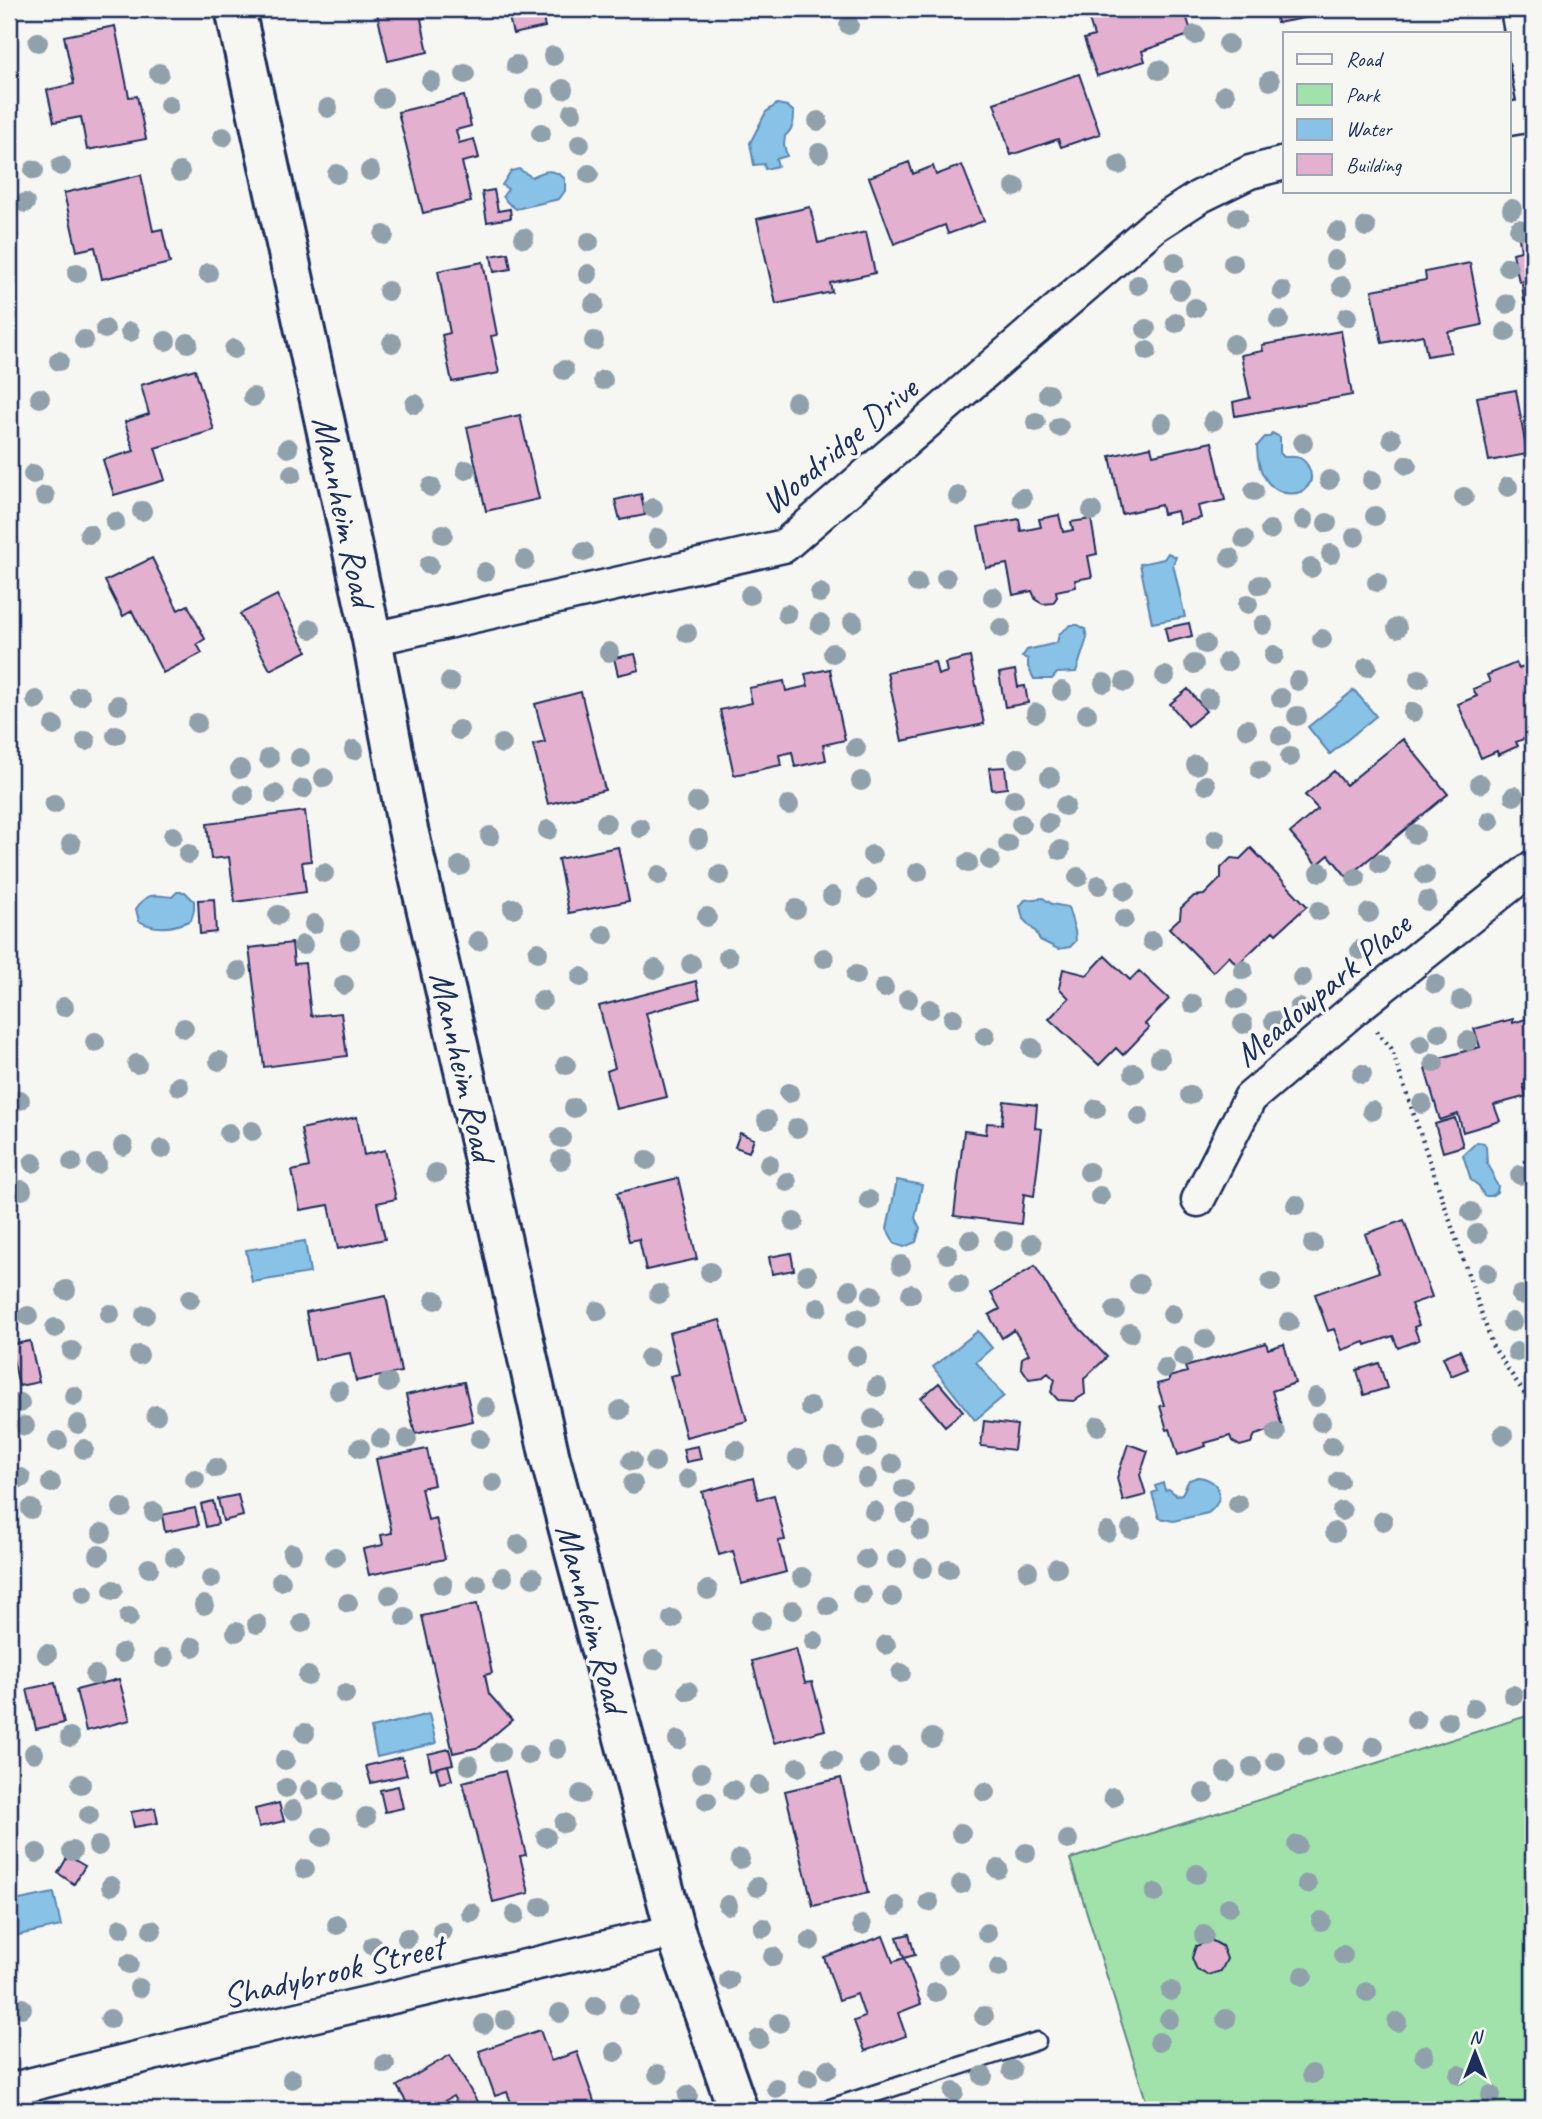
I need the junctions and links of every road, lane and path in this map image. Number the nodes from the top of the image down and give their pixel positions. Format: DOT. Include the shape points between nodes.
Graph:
graph roads {
  1 [pos="235,9"];
  2 [pos="1517,9"];
  3 [pos="1533,99"];
  4 [pos="1533,115"];
  5 [pos="1510,119"];
  6 [pos="1283,164"];
  7 [pos="372,639"];
  8 [pos="1533,867"];
  9 [pos="1357,1007"];
  10 [pos="1198,1200"];
  11 [pos="1533,1406"];
  12 [pos="675,1931"];
  13 [pos="1037,2040"];
  14 [pos="9,2090"];
  15 [pos="738,2110"];
  16 [pos="824,2110"];
  1 -- 7 [label="street, Mannheim Road"];
  2 -- 3 [label="street"];
  4 -- 5 [label="street"];
  6 -- 7 [label="street, Woodridge Drive" via="1239,177 1154,226 784,546"];
  7 -- 12 [label="street, Mannheim Road" via="407,825 550,1458"];
  8 -- 9 [label="street, Meadowpark Place"];
  9 -- 10 [label="street, Meadowpark Place" via="1250,1098"];
  9 -- 11 [label="path" via="1391,1048 1493,1347"];
  12 -- 14 [label="street, Shadybrook Street"];
  12 -- 15 [label="street, Mannheim Road"];
  13 -- 16 [label="lane"];
}
